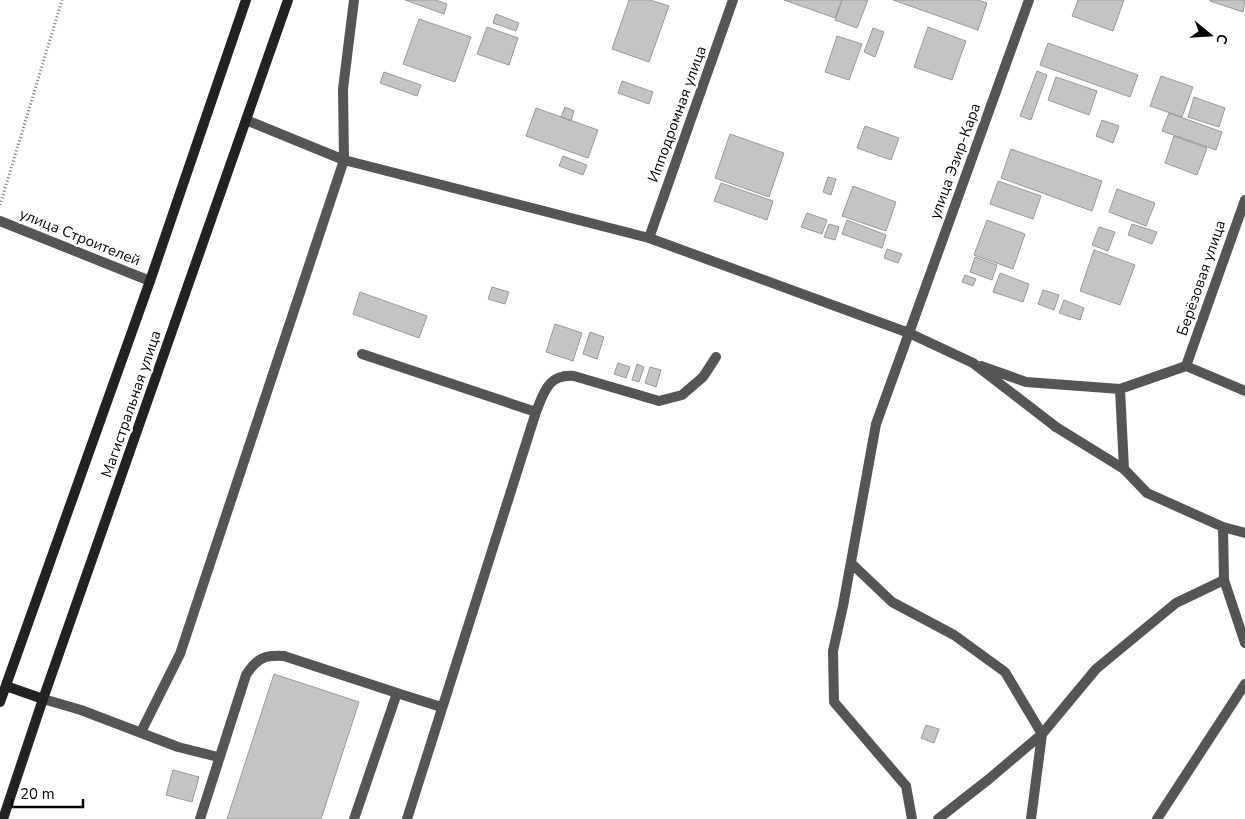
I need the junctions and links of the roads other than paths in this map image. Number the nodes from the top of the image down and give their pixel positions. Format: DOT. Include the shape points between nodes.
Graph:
graph roads {
  1 [pos="246,0"];
  2 [pos="288,0"];
  3 [pos="354,0"];
  4 [pos="734,0"];
  5 [pos="1029,0"];
  6 [pos="246,120"];
  7 [pos="344,160"];
  8 [pos="1245,200"];
  9 [pos="0,221"];
  10 [pos="649,238"];
  11 [pos="150,281"];
  12 [pos="909,333"];
  13 [pos="362,354"];
  14 [pos="716,357"];
  15 [pos="972,363"];
  16 [pos="1186,366"];
  17 [pos="1120,389"];
  18 [pos="1245,391"];
  19 [pos="536,412"];
  20 [pos="1124,469"];
  21 [pos="1223,528"];
  22 [pos="1245,533"];
  23 [pos="851,563"];
  24 [pos="1224,580"];
  25 [pos="1245,643"];
  26 [pos="1245,684"];
  27 [pos="6,686"];
  28 [pos="397,693"];
  29 [pos="43,699"];
  30 [pos="0,702"];
  31 [pos="441,707"];
  32 [pos="141,732"];
  33 [pos="1042,734"];
  34 [pos="218,757"];
  35 [pos="3,819"];
  36 [pos="200,819"];
  37 [pos="354,819"];
  38 [pos="407,819"];
  39 [pos="912,819"];
  40 [pos="938,819"];
  41 [pos="1031,819"];
  42 [pos="1156,819"];
  1 -- 11 [label="main road, Магистральная улица"];
  2 -- 6 [label="main road, Магистральная улица"];
  3 -- 7 [label="street" via="343,89"];
  4 -- 10 [label="street, Ипподромная улица"];
  5 -- 12 [label="street, улица Эзир-Кара"];
  6 -- 7 [label="street"];
  6 -- 29 [label="main road, Магистральная улица"];
  7 -- 10 [label="street"];
  7 -- 32 [label="street" via="180,654"];
  8 -- 16 [label="street, Берёзовая улица"];
  9 -- 11 [label="street, улица Строителей"];
  10 -- 12 [label="street"];
  11 -- 27 [label="main road, Магистральная улица"];
  12 -- 15 [label="street"];
  12 -- 23 [label="street, улица Эзир-Кара" via="876,424"];
  13 -- 19 [label="street"];
  14 -- 19 [label="street" via="703,377 682,395 659,402 564,375 547,386"];
  15 -- 17 [label="street" via="1026,382"];
  15 -- 20 [label="street" via="1056,427"];
  16 -- 17 [label="street"];
  16 -- 18 [label="street"];
  17 -- 20 [label="street"];
  19 -- 31 [label="street"];
  20 -- 21 [label="street" via="1147,493"];
  21 -- 22 [label="street"];
  21 -- 24 [label="street"];
  23 -- 33 [label="street" via="892,602 954,635 1005,672"];
  23 -- 39 [label="street, улица Эзир-Кара" via="833,651 834,702 906,786"];
  24 -- 25 [label="street"];
  24 -- 33 [label="street" via="1176,603 1096,668"];
  26 -- 42 [label="street"];
  27 -- 29 [label="main road"];
  27 -- 30 [label="main road, Магистральная улица"];
  28 -- 31 [label="street"];
  28 -- 34 [label="street" via="284,656 269,655 255,662 246,675"];
  28 -- 37 [label="street"];
  29 -- 32 [label="street"];
  29 -- 35 [label="main road, Магистральная улица"];
  31 -- 38 [label="street"];
  32 -- 34 [label="street" via="178,747"];
  33 -- 40 [label="street"];
  33 -- 41 [label="street"];
  34 -- 36 [label="street"];
}
